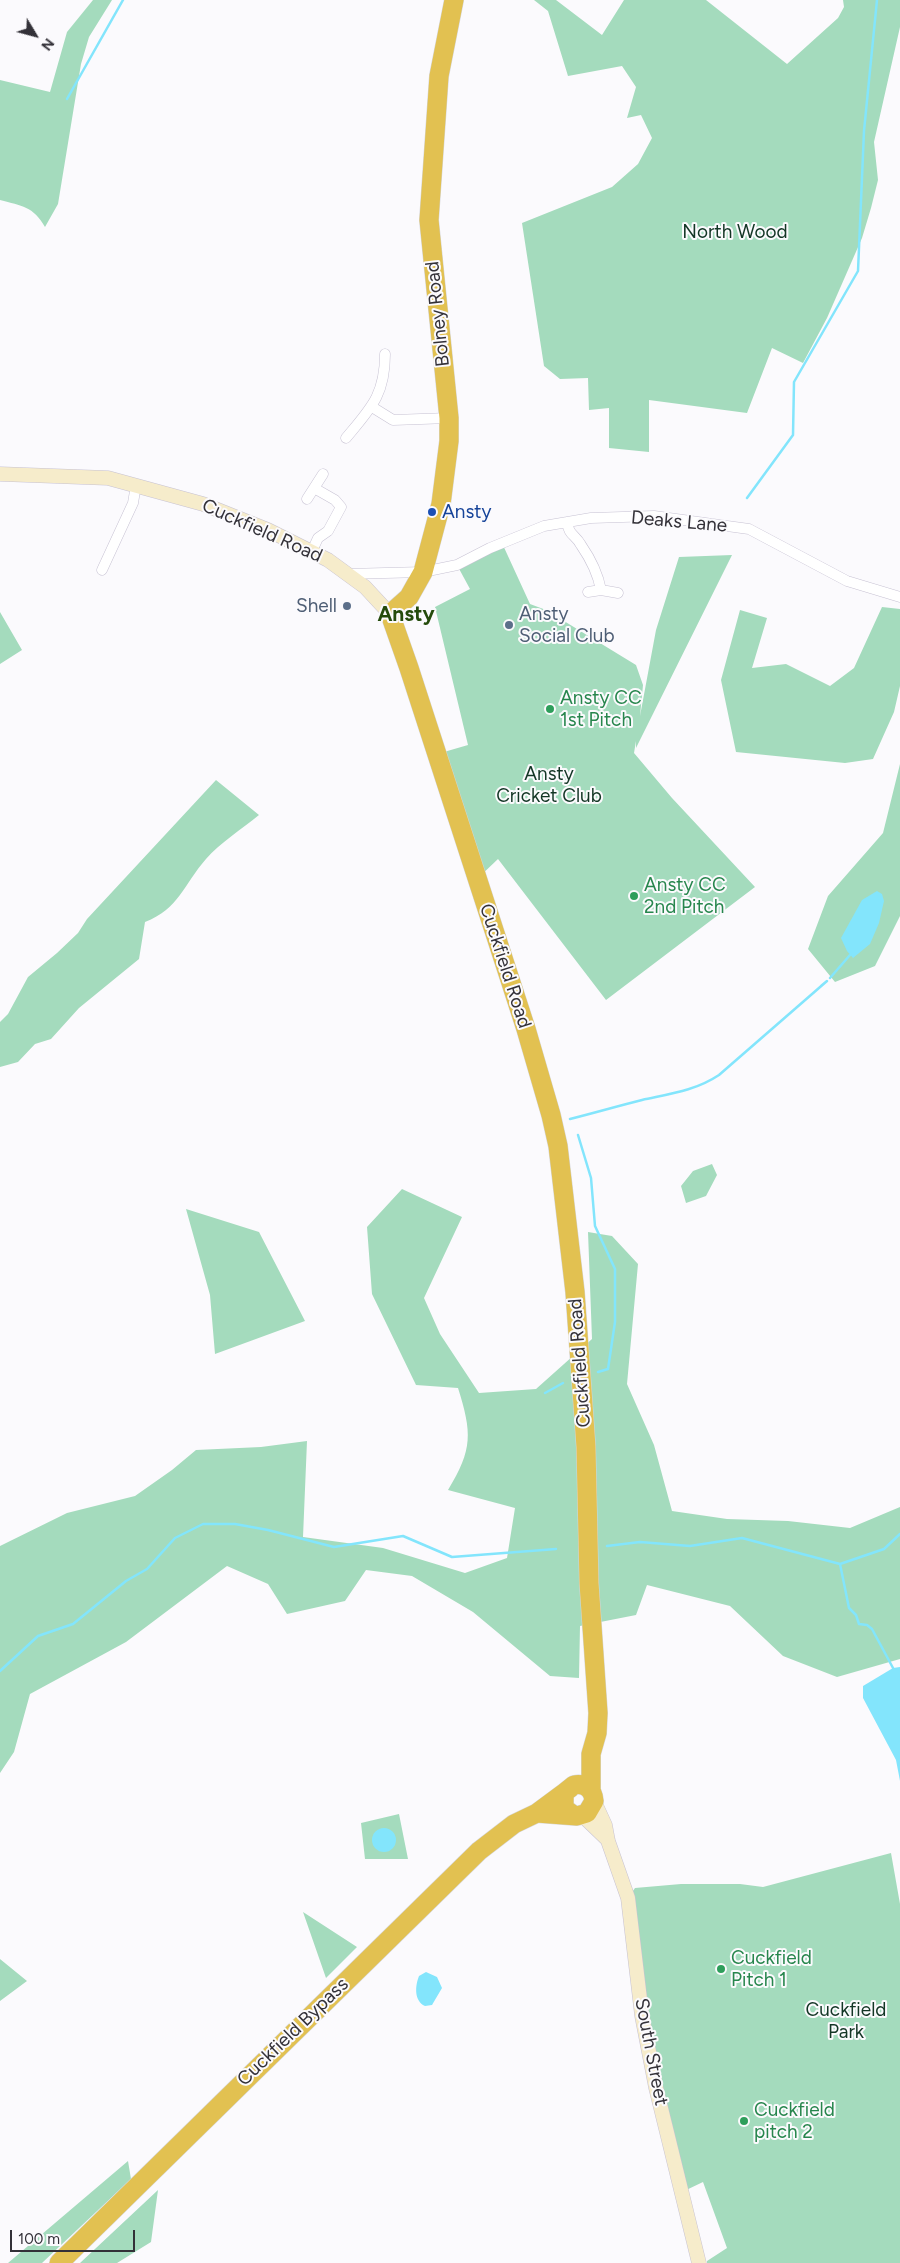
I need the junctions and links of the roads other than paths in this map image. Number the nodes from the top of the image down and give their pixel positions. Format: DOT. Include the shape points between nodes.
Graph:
graph roads {
  1 [pos="454,0"];
  2 [pos="385,354"];
  3 [pos="372,407"];
  4 [pos="449,418"];
  5 [pos="346,438"];
  6 [pos="323,474"];
  7 [pos="1,475"];
  8 [pos="136,485"];
  9 [pos="314,488"];
  10 [pos="307,498"];
  11 [pos="567,522"];
  12 [pos="312,551"];
  13 [pos="102,570"];
  14 [pos="423,572"];
  15 [pos="347,574"];
  16 [pos="601,590"];
  17 [pos="588,592"];
  18 [pos="618,593"];
  19 [pos="900,597"];
  20 [pos="390,614"];
  21 [pos="591,1754"];
  22 [pos="567,1790"];
  23 [pos="592,1796"];
  24 [pos="537,1814"];
  25 [pos="577,1815"];
  26 [pos="608,1841"];
  27 [pos="59,2263"];
  28 [pos="699,2263"];
  1 -- 4 [label="highway, Bolney Road" via="439,76 429,220"];
  2 -- 3 [label="street" via="385,374"];
  3 -- 4 [label="street" via="393,420"];
  3 -- 5 [label="street"];
  4 -- 14 [label="highway, Bolney Road" via="440,504"];
  6 -- 9 [label="street"];
  7 -- 8 [label="main road, Cuckfield Road" via="108,478"];
  8 -- 12 [label="main road, Cuckfield Road" via="203,504"];
  8 -- 13 [label="street" via="133,503"];
  9 -- 10 [label="street"];
  9 -- 12 [label="street" via="335,500 340,508"];
  11 -- 14 [label="street, Deaks Lane" via="544,526 457,565"];
  11 -- 16 [label="street" via="569,532 580,543 599,580"];
  11 -- 19 [label="street, Deaks Lane" via="654,516 749,530 847,581"];
  12 -- 15 [label="main road, Cuckfield Road"];
  14 -- 15 [label="street, Deaks Lane"];
  14 -- 20 [label="highway, Bolney Road" via="409,597"];
  15 -- 20 [label="main road, Cuckfield Road" via="365,587"];
  16 -- 17 [label="street"];
  16 -- 18 [label="street"];
  20 -- 21 [label="highway, Cuckfield Road" via="526,1029 558,1146 575,1292 586,1447 589,1583 598,1712"];
  21 -- 22 [label="highway, Cuckfield Road"];
  21 -- 23 [label="highway, Cuckfield Road"];
  22 -- 23 [label="highway" via="582,1784"];
  22 -- 24 [label="highway, Cuckfield Bypass"];
  22 -- 25 [label="highway" via="564,1808"];
  23 -- 25 [label="highway" via="591,1810"];
  23 -- 26 [label="main road, South Street" via="606,1825"];
  24 -- 25 [label="highway, Cuckfield Bypass"];
  24 -- 27 [label="highway, Cuckfield Bypass" via="514,1824 479,1851"];
  25 -- 26 [label="main road, South Street"];
  26 -- 28 [label="main road, South Street" via="628,1898 642,2016"];
}
